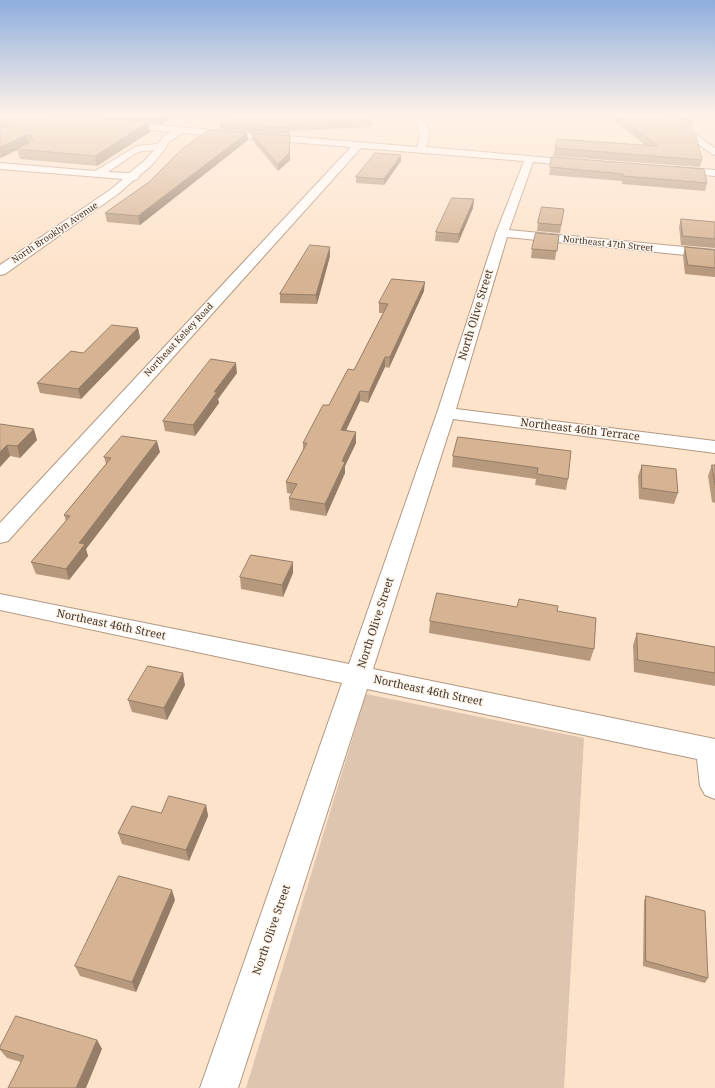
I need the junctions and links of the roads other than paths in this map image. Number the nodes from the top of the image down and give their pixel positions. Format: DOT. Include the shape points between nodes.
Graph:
graph roads {
  1 [pos="0,165"];
  2 [pos="111,165"];
  3 [pos="146,165"];
  4 [pos="340,165"];
  5 [pos="527,165"];
  6 [pos="669,170"];
  7 [pos="715,173"];
  8 [pos="97,174"];
  9 [pos="134,177"];
  10 [pos="502,233"];
  11 [pos="8,253"];
  12 [pos="715,254"];
  13 [pos="23,255"];
  14 [pos="0,271"];
  15 [pos="446,413"];
  16 [pos="715,447"];
  17 [pos="0,536"];
  18 [pos="0,602"];
  19 [pos="358,676"];
  20 [pos="712,750"];
  21 [pos="715,786"];
  22 [pos="219,1088"];
  1 -- 8 [label="street"];
  2 -- 8 [label="street"];
  3 -- 9 [label="street, North Brooklyn Avenue"];
  4 -- 17 [label="street, Northeast Kelsey Road"];
  5 -- 10 [label="street, North Olive Street"];
  6 -- 7 [label="street"];
  8 -- 9 [label="street"];
  9 -- 13 [label="street, North Brooklyn Avenue"];
  10 -- 12 [label="street, Northeast 47th Street"];
  10 -- 15 [label="street, North Olive Street"];
  11 -- 13 [label="street"];
  13 -- 14 [label="street, North Brooklyn Avenue"];
  15 -- 16 [label="street, Northeast 46th Terrace"];
  15 -- 19 [label="street, North Olive Street"];
  18 -- 19 [label="street, Northeast 46th Street"];
  19 -- 20 [label="street, Northeast 46th Street"];
  19 -- 22 [label="street, North Olive Street"];
  20 -- 21 [label="street"];
}
